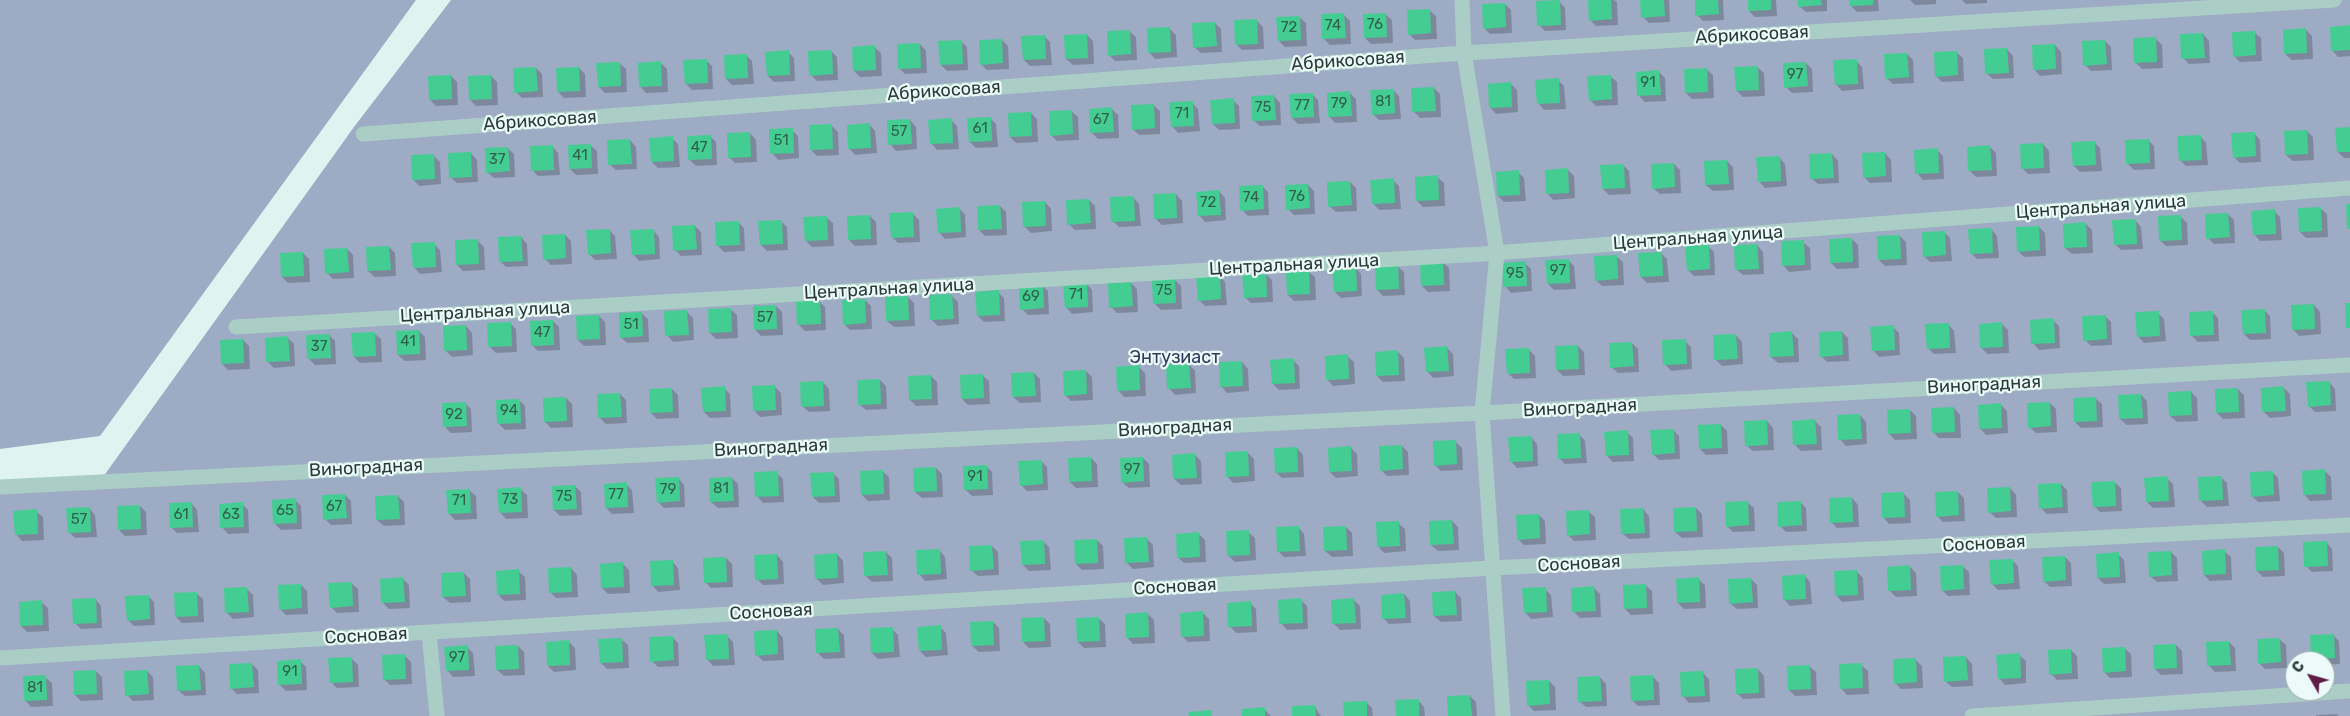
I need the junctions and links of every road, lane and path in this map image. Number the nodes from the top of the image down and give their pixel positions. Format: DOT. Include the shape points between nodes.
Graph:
graph roads {
  1 [pos="1462,0"];
  2 [pos="2334,0"];
  3 [pos="1464,53"];
  4 [pos="363,134"];
  5 [pos="2350,188"];
  6 [pos="1498,253"];
  7 [pos="236,327"];
  8 [pos="2350,365"];
  9 [pos="1482,413"];
  10 [pos="0,486"];
  11 [pos="2350,525"];
  12 [pos="1492,568"];
  13 [pos="429,633"];
  14 [pos="0,658"];
  15 [pos="2350,691"];
  16 [pos="437,716"];
  17 [pos="1503,716"];
  18 [pos="1972,716"];
  1 -- 3 [label="street"];
  2 -- 3 [label="street, Абрикосовая"];
  3 -- 4 [label="street, Абрикосовая"];
  3 -- 6 [label="street"];
  5 -- 6 [label="street, Центральная улица"];
  6 -- 7 [label="street, Центральная улица"];
  6 -- 9 [label="street"];
  8 -- 9 [label="street, Виноградная"];
  9 -- 10 [label="street, Виноградная"];
  9 -- 12 [label="street"];
  11 -- 12 [label="street, Сосновая"];
  12 -- 13 [label="street, Сосновая"];
  12 -- 17 [label="street"];
  13 -- 14 [label="street, Сосновая"];
  13 -- 16 [label="street"];
  15 -- 18 [label="street"];
}
